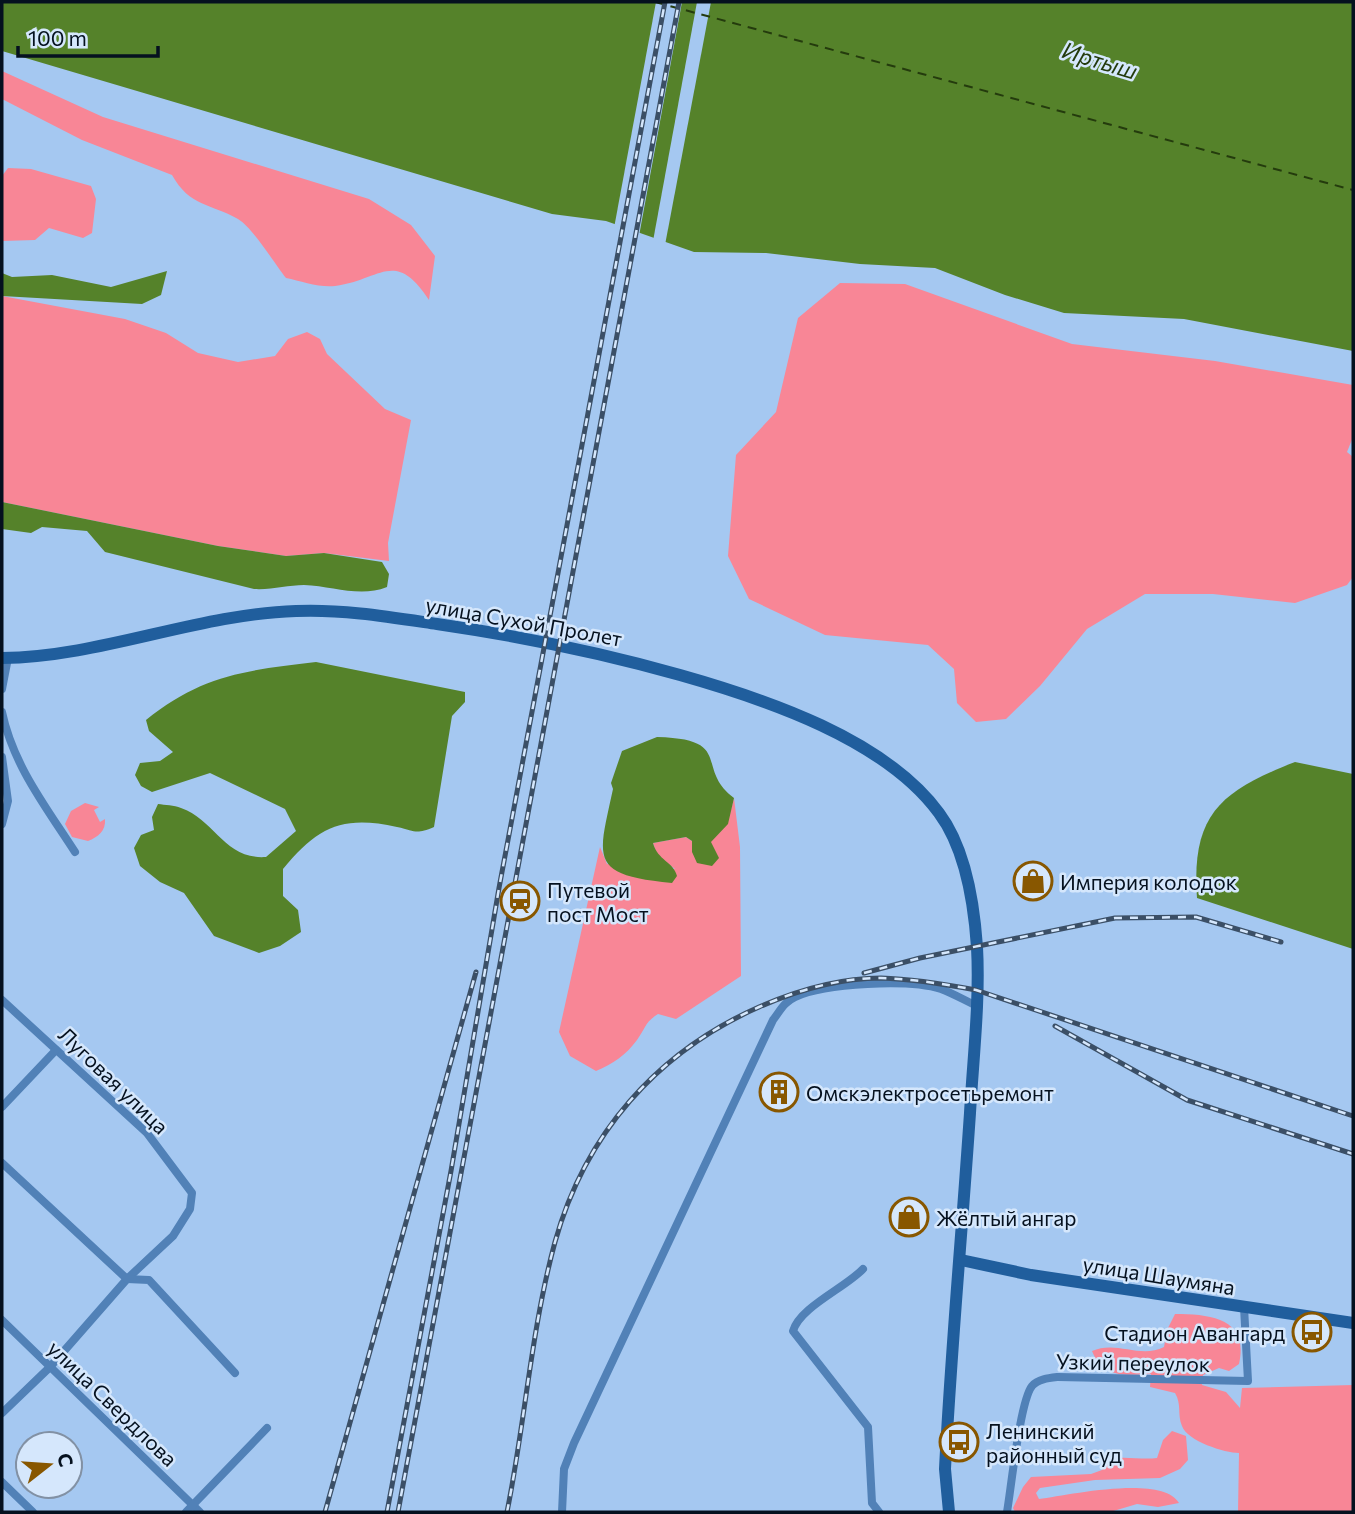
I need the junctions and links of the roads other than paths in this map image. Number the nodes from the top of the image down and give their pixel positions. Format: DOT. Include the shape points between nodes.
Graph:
graph roads {
  1 [pos="5,658"];
  2 [pos="2,689"];
  3 [pos="2,712"];
  4 [pos="13,752"];
  5 [pos="2,756"];
  6 [pos="2,824"];
  7 [pos="75,852"];
  8 [pos="2,1000"];
  9 [pos="975,1005"];
  10 [pos="56,1050"];
  11 [pos="2,1107"];
  12 [pos="2,1163"];
  13 [pos="961,1260"];
  14 [pos="863,1269"];
  15 [pos="127,1279"];
  16 [pos="1244,1307"];
  17 [pos="2,1320"];
  18 [pos="1353,1323"];
  19 [pos="50,1367"];
  20 [pos="235,1373"];
  21 [pos="2,1413"];
  22 [pos="267,1428"];
  23 [pos="2,1482"];
  24 [pos="190,1509"];
  25 [pos="564,1510"];
  26 [pos="33,1512"];
  27 [pos="200,1512"];
  28 [pos="879,1512"];
  29 [pos="949,1512"];
  30 [pos="1007,1512"];
  1 -- 2 [label="street"];
  1 -- 9 [label="main road, улица Сухой Пролет" via="66,652 268,613 312,610 531,638 721,687 793,714 872,753 926,796 947,824 965,870 977,947"];
  3 -- 4 [label="street"];
  4 -- 5 [label="street"];
  4 -- 7 [label="street"];
  5 -- 6 [label="street" via="8,801"];
  8 -- 10 [label="street, Луговая улица"];
  9 -- 13 [label="main road, улица Сухой Пролет"];
  9 -- 25 [label="street" via="941,989 907,984 832,988 786,1002 773,1020 574,1443 564,1469"];
  10 -- 11 [label="street"];
  10 -- 15 [label="street, Луговая улица" via="147,1133 192,1193 190,1209 173,1236"];
  12 -- 15 [label="street"];
  13 -- 16 [label="main road, улица Шаумяна"];
  13 -- 29 [label="main road, улица Сухой Пролет" via="945,1469"];
  14 -- 28 [label="street" via="793,1327 868,1427 872,1503"];
  15 -- 19 [label="street"];
  15 -- 20 [label="street" via="149,1280"];
  16 -- 18 [label="main road, улица Шаумяна"];
  16 -- 30 [label="street, Узкий переулок" via="1248,1381 1058,1377 1030,1388"];
  17 -- 19 [label="street, улица Свердлова"];
  19 -- 21 [label="street"];
  19 -- 24 [label="street, улица Свердлова"];
  22 -- 24 [label="street"];
  23 -- 26 [label="street"];
  24 -- 27 [label="street, улица Свердлова"];
}
